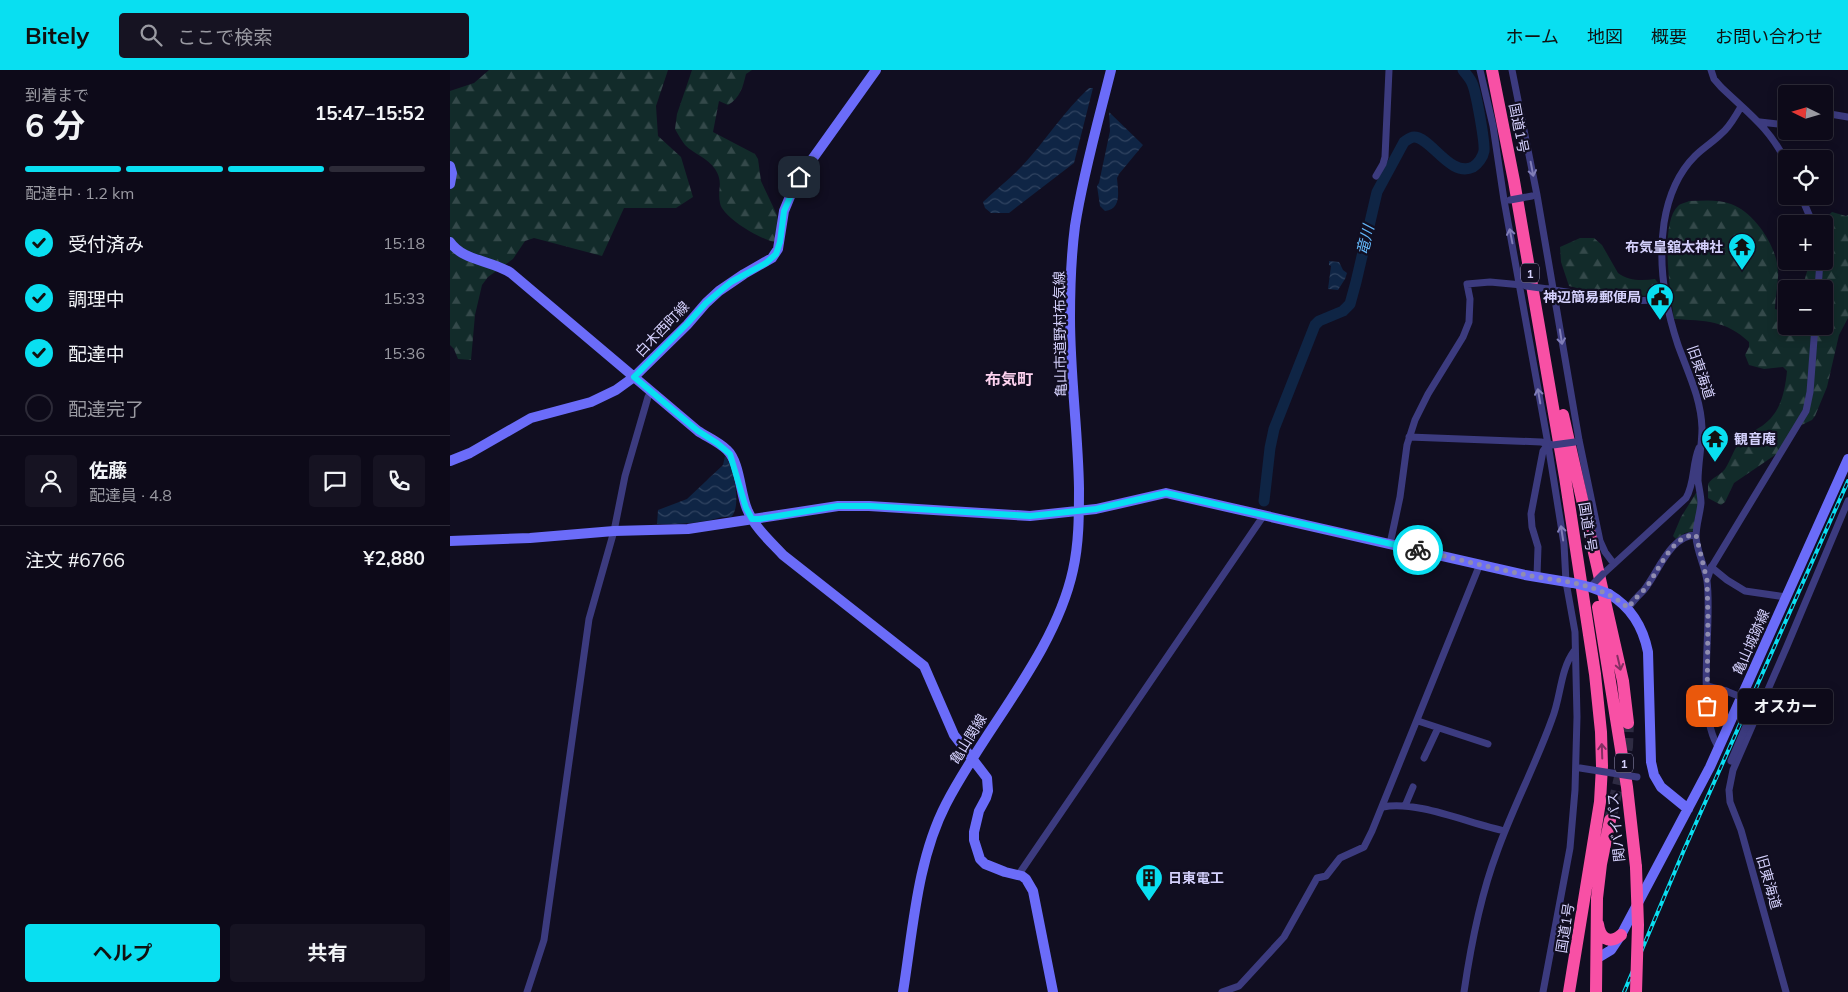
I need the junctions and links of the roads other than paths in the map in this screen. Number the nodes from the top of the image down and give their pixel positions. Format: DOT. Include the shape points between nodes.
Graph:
graph roads {
  1 [pos="876,70"];
  2 [pos="1111,70"];
  3 [pos="1390,70"];
  4 [pos="1480,70"];
  5 [pos="1492,70"];
  6 [pos="1500,70"];
  7 [pos="1512,70"];
  8 [pos="1711,70"];
  9 [pos="1741,107"];
  10 [pos="1833,114"];
  11 [pos="1848,117"];
  12 [pos="1759,122"];
  13 [pos="1778,124"];
  14 [pos="1780,150"];
  15 [pos="450,166"];
  16 [pos="1376,176"];
  17 [pos="450,184"];
  18 [pos="1534,196"];
  19 [pos="1507,200"];
  20 [pos="450,242"];
  21 [pos="1523,285"];
  22 [pos="1550,289"];
  23 [pos="1666,298"];
  24 [pos="1814,335"];
  25 [pos="634,377"];
  26 [pos="651,392"];
  27 [pos="1565,428"];
  28 [pos="1409,437"];
  29 [pos="1577,441"];
  30 [pos="1550,444"];
  31 [pos="1700,445"];
  32 [pos="1848,459"];
  33 [pos="450,462"];
  34 [pos="1565,477"];
  35 [pos="1848,500"];
  36 [pos="1079,511"];
  37 [pos="1264,515"];
  38 [pos="752,519"];
  39 [pos="614,531"];
  40 [pos="1696,535"];
  41 [pos="450,541"];
  42 [pos="1390,544"];
  43 [pos="1480,564"];
  44 [pos="1614,564"];
  45 [pos="1711,567"];
  46 [pos="1537,576"];
  47 [pos="1707,580"];
  48 [pos="1570,582"];
  49 [pos="1590,586"];
  50 [pos="1786,597"];
  51 [pos="1628,608"];
  52 [pos="1574,651"];
  53 [pos="1606,660"];
  54 [pos="1707,686"];
  55 [pos="1418,721"];
  56 [pos="1628,723"];
  57 [pos="1438,728"];
  58 [pos="1488,744"];
  59 [pos="1719,748"];
  60 [pos="972,758"];
  61 [pos="1424,758"];
  62 [pos="1578,768"];
  63 [pos="1638,778"];
  64 [pos="1730,779"];
  65 [pos="1413,787"];
  66 [pos="1405,806"];
  67 [pos="1383,807"];
  68 [pos="1688,809"];
  69 [pos="1610,820"];
  70 [pos="1505,832"];
  71 [pos="1593,851"];
  72 [pos="1019,874"];
  73 [pos="1599,879"];
  74 [pos="1621,935"];
  75 [pos="1596,959"];
  76 [pos="527,992"];
  77 [pos="903,992"];
  78 [pos="1053,992"];
  79 [pos="1222,992"];
  80 [pos="1464,992"];
  81 [pos="1543,992"];
  82 [pos="1569,992"];
  83 [pos="1588,992"];
  84 [pos="1596,992"];
  85 [pos="1636,992"];
  86 [pos="1786,992"];
  1 -- 25 [label="street, 白木西町線" via="796,182 784,211 776,254 731,282 706,303"];
  2 -- 36 [label="street, 亀山市道野村布気線" via="1077,216 1071,272 1070,322"];
  3 -- 16 [label="street" via="1387,142 1383,164"];
  4 -- 19 [label="street"];
  5 -- 34 [label="highway, 国道1号 / 1"];
  6 -- 27 [label="highway, 国道1号 / 1"];
  7 -- 18 [label="street, one-way"];
  8 -- 9 [label="street" via="1716,82"];
  9 -- 12 [label="street"];
  9 -- 23 [label="street, 旧東海道" via="1722,134 1690,162 1672,190 1661,254"];
  10 -- 11 [label="street"];
  12 -- 13 [label="street"];
  12 -- 14 [label="street"];
  15 -- 17 [label="street"];
  18 -- 19 [label="street, bridge"];
  18 -- 22 [label="street"];
  21 -- 19 [label="street, one-way"];
  20 -- 25 [label="street" via="465,255 511,273"];
  21 -- 22 [label="street, bridge"];
  21 -- 28 [label="street" via="1467,284 1470,311 1467,327 1422,404"];
  30 -- 21 [label="street, one-way"];
  22 -- 23 [label="street" via="1645,302"];
  22 -- 29 [label="street, one-way"];
  23 -- 31 [label="street, 旧東海道" via="1672,327 1699,404"];
  24 -- 45 [label="street" via="1806,410"];
  25 -- 26 [label="street"];
  25 -- 33 [label="street, 白木西町線" via="592,402 531,418"];
  26 -- 38 [label="street" via="730,454"];
  26 -- 39 [label="street" via="625,476"];
  27 -- 53 [label="highway, 1"];
  27 -- 56 [label="highway, 国道1号 / 1, one-way" via="1623,681"];
  28 -- 30 [label="street"];
  28 -- 42 [label="street"];
  29 -- 30 [label="street, bridge"];
  29 -- 44 [label="street" via="1600,541"];
  30 -- 46 [label="street" via="1543,451 1531,514 1538,547"];
  48 -- 30 [label="street, one-way"];
  31 -- 40 [label="street, 旧東海道" via="1698,481 1701,502"];
  31 -- 44 [label="street" via="1686,498"];
  32 -- 50 [label="street, 亀山城跡線"];
  34 -- 53 [label="highway, 1"];
  71 -- 34 [label="highway, 国道1号 / 1, one-way" via="1602,784 1601,732 1593,655"];
  35 -- 64 [label="street"];
  36 -- 37 [label="street" via="1166,493"];
  36 -- 38 [label="street" via="1030,516 838,506"];
  36 -- 60 [label="street, 亀山関線" via="1073,571 1062,605 1047,638"];
  37 -- 42 [label="street"];
  37 -- 72 [label="street"];
  38 -- 39 [label="street" via="688,529"];
  38 -- 60 [label="street" via="783,555 924,666 954,736"];
  39 -- 41 [label="street"];
  39 -- 76 [label="street" via="589,619 544,940"];
  40 -- 47 [label="street, 旧東海道"];
  40 -- 51 [label="street" via="1677,543"];
  42 -- 43 [label="street"];
  43 -- 46 [label="street"];
  43 -- 55 [label="street"];
  44 -- 49 [label="street, bridge"];
  45 -- 47 [label="street"];
  45 -- 50 [label="street" via="1745,590"];
  46 -- 48 [label="street"];
  47 -- 54 [label="street, 旧東海道"];
  48 -- 49 [label="street, bridge"];
  48 -- 52 [label="street"];
  49 -- 51 [label="street, bridge" via="1609,594"];
  50 -- 59 [label="street, 亀山城跡線"];
  51 -- 68 [label="street" via="1646,640 1648,652 1650,751 1654,775 1661,787"];
  52 -- 62 [label="street"];
  52 -- 70 [label="street" via="1569,658 1553,718"];
  53 -- 85 [label="highway, 関バイパス / 1, bridge" via="1636,866"];
  54 -- 59 [label="street, 旧東海道" via="1707,715"];
  54 -- 64 [label="street, 旧東海道, bridge" via="1756,703 1731,761"];
  55 -- 57 [label="street"];
  55 -- 67 [label="street"];
  57 -- 58 [label="street"];
  57 -- 61 [label="street"];
  59 -- 68 [label="street, 亀山城跡線"];
  60 -- 72 [label="street" via="988,784 986,798 974,824 974,840 980,859 1005,872"];
  60 -- 77 [label="street, 亀山関線" via="945,806 928,850"];
  62 -- 63 [label="street, bridge"];
  62 -- 81 [label="street" via="1570,848"];
  64 -- 86 [label="street, 旧東海道" via="1730,802 1741,830"];
  65 -- 66 [label="street"];
  66 -- 67 [label="street"];
  66 -- 70 [label="street" via="1423,808"];
  67 -- 79 [label="street" via="1364,847 1340,858 1326,876 1317,878 1284,937 1239,986"];
  68 -- 74 [label="street, 亀山城跡線"];
  69 -- 73 [label="highway, 国道1号"];
  70 -- 80 [label="street" via="1485,886"];
  71 -- 75 [label="highway" via="1582,941 1586,952"];
  71 -- 82 [label="highway, 国道1号 / 1"];
  72 -- 78 [label="street" via="1026,878 1033,891"];
  73 -- 74 [label="highway" via="1600,934 1610,940"];
  73 -- 75 [label="highway, 国道1号"];
  74 -- 75 [label="street, 亀山城跡線" via="1611,950"];
  75 -- 83 [label="highway"];
  75 -- 84 [label="highway, 国道1号"];
}
